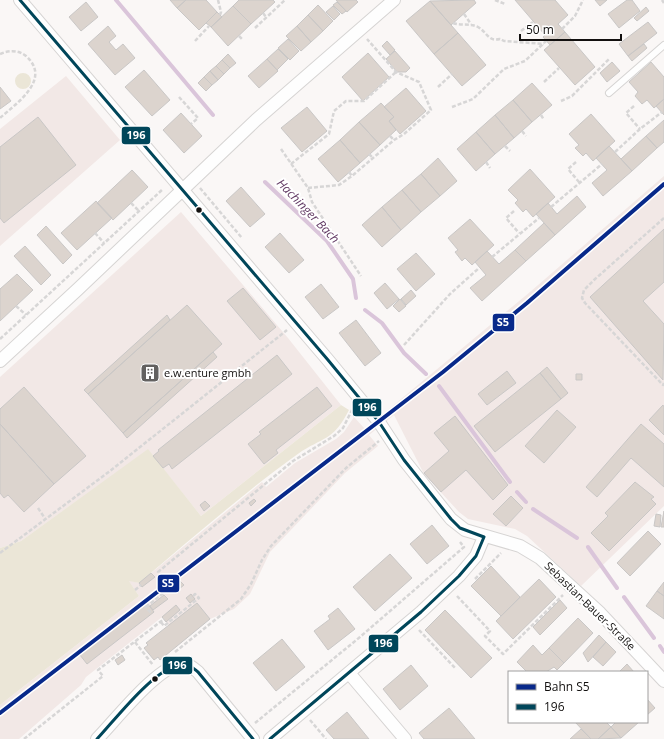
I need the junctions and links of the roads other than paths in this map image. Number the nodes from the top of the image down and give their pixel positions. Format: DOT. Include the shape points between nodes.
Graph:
graph roads {
  1 [pos="20,0"];
  2 [pos="394,0"];
  3 [pos="664,45"];
  4 [pos="609,93"];
  5 [pos="182,189"];
  6 [pos="0,361"];
  7 [pos="484,537"];
  8 [pos="349,673"];
  9 [pos="664,681"];
  10 [pos="249,735"];
  11 [pos="97,739"];
  12 [pos="270,739"];
  13 [pos="405,739"];
  1 -- 5 [label="street, Sebastian-Bauer-Straße"];
  2 -- 5 [label="street" via="256,120"];
  3 -- 4 [label="lane"];
  5 -- 6 [label="street"];
  5 -- 7 [label="street, Sebastian-Bauer-Straße" via="379,422 404,460 451,519 460,528"];
  7 -- 8 [label="street" via="476,556 459,576"];
  7 -- 9 [label="street, Sebastian-Bauer-Straße" via="527,549 540,558 572,586"];
  8 -- 12 [label="street"];
  8 -- 13 [label="street"];
  10 -- 11 [label="street" via="191,666 181,664 161,675 137,695"];
}
